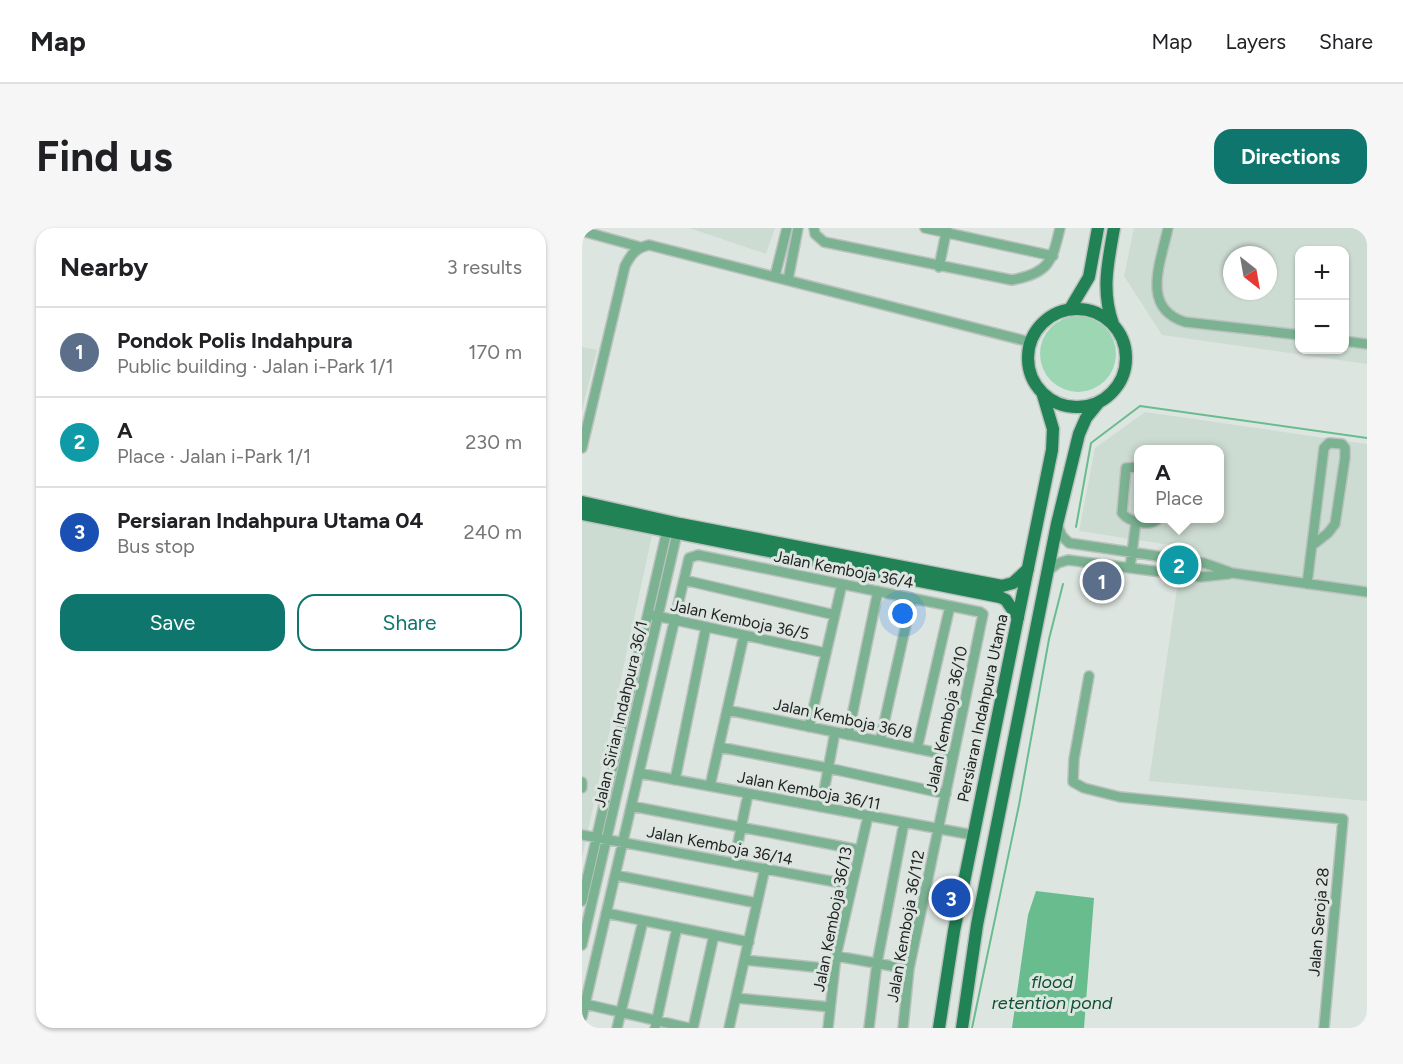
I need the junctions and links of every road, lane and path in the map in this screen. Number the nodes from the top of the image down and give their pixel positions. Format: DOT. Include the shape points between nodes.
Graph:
graph roads {
  1 [pos="787,228"];
  2 [pos="798,228"];
  3 [pos="814,228"];
  4 [pos="925,228"];
  5 [pos="1060,228"];
  6 [pos="1098,228"];
  7 [pos="1114,228"];
  8 [pos="1168,228"];
  9 [pos="946,230"];
  10 [pos="582,231"];
  11 [pos="640,247"];
  12 [pos="1053,256"];
  13 [pos="939,267"];
  14 [pos="775,276"];
  15 [pos="788,280"];
  16 [pos="1070,309"];
  17 [pos="1113,324"];
  18 [pos="1295,335"];
  19 [pos="1030,342"];
  20 [pos="1349,342"];
  21 [pos="1367,344"];
  22 [pos="1043,395"];
  23 [pos="1099,402"];
  24 [pos="582,448"];
  25 [pos="1134,467"];
  26 [pos="582,502"];
  27 [pos="582,514"];
  28 [pos="1134,520"];
  29 [pos="1136,523"];
  30 [pos="1058,524"];
  31 [pos="673,528"];
  32 [pos="1314,544"];
  33 [pos="1132,552"];
  34 [pos="1130,568"];
  35 [pos="1028,569"];
  36 [pos="1048,571"];
  37 [pos="1232,573"];
  38 [pos="684,580"];
  39 [pos="842,584"];
  40 [pos="1308,584"];
  41 [pos="878,591"];
  42 [pos="1367,592"];
  43 [pos="912,598"];
  44 [pos="950,606"];
  45 [pos="648,614"];
  46 [pos="983,614"];
  47 [pos="835,615"];
  48 [pos="658,616"];
  49 [pos="1018,618"];
  50 [pos="675,620"];
  51 [pos="706,627"];
  52 [pos="744,635"];
  53 [pos="826,653"];
  54 [pos="1089,676"];
  55 [pos="727,710"];
  56 [pos="809,727"];
  57 [pos="835,732"];
  58 [pos="848,735"];
  59 [pos="880,741"];
  60 [pos="719,747"];
  61 [pos="917,749"];
  62 [pos="952,756"];
  63 [pos="828,768"];
  64 [pos="639,773"];
  65 [pos="675,780"];
  66 [pos="582,782"];
  67 [pos="710,786"];
  68 [pos="582,788"];
  69 [pos="748,794"];
  70 [pos="946,794"];
  71 [pos="631,806"];
  72 [pos="820,807"];
  73 [pos="868,816"];
  74 [pos="904,823"];
  75 [pos="741,826"];
  76 [pos="938,829"];
  77 [pos="582,835"];
  78 [pos="973,836"];
  79 [pos="602,838"];
  80 [pos="623,842"];
  81 [pos="860,850"];
  82 [pos="734,862"];
  83 [pos="765,868"];
  84 [pos="615,875"];
  85 [pos="852,885"];
  86 [pos="582,901"];
  87 [pos="757,903"];
  88 [pos="606,913"];
  89 [pos="643,921"];
  90 [pos="677,927"];
  91 [pos="584,930"];
  92 [pos="714,935"];
  93 [pos="749,942"];
  94 [pos="582,945"];
  95 [pos="836,956"];
  96 [pos="745,960"];
  97 [pos="877,963"];
  98 [pos="834,969"];
  99 [pos="909,969"];
  100 [pos="736,998"];
  101 [pos="585,1004"];
  102 [pos="830,1006"];
  103 [pos="621,1011"];
  104 [pos="582,1017"];
  105 [pos="656,1024"];
  106 [pos="617,1028"];
  107 [pos="691,1028"];
  108 [pos="729,1028"];
  109 [pos="828,1028"];
  110 [pos="868,1028"];
  111 [pos="903,1028"];
  112 [pos="939,1028"];
  113 [pos="962,1028"];
  114 [pos="1324,1028"];
  1 -- 14 [label="street"];
  2 -- 15 [label="street"];
  3 -- 13 [label="street" via="814,234 824,242"];
  4 -- 9 [label="street"];
  5 -- 12 [label="street"];
  6 -- 16 [label="main road" via="1089,277"];
  7 -- 17 [label="main road" via="1105,278"];
  8 -- 18 [label="street" via="1156,295 1167,313 1185,322"];
  9 -- 12 [label="street"];
  9 -- 13 [label="street"];
  10 -- 11 [label="street"];
  11 -- 14 [label="street" via="649,245"];
  11 -- 24 [label="street" via="625,266"];
  12 -- 13 [label="street" via="1035,273 1012,280"];
  14 -- 15 [label="street"];
  15 -- 19 [label="street"];
  16 -- 17 [label="main road" via="1086,309"];
  16 -- 19 [label="main road" via="1039,326"];
  17 -- 23 [label="main road" via="1122,337 1125,367 1111,394"];
  19 -- 22 [label="main road" via="1028,370"];
  20 -- 21 [label="street"];
  22 -- 23 [label="main road" via="1060,405 1080,408"];
  22 -- 35 [label="main road, Persiaran Indahpura Utama" via="1053,429 1052,450"];
  23 -- 30 [label="main road" via="1079,434"];
  25 -- 28 [label="street" via="1126,468 1121,507 1123,515"];
  26 -- 31 [label="main road"];
  27 -- 31 [label="main road"];
  29 -- 33 [label="street"];
  30 -- 33 [label="street" via="1069,543"];
  30 -- 36 [label="main road"];
  31 -- 35 [label="main road" via="1002,586 1013,583"];
  31 -- 45 [label="street, Jalan Sirian Indahpura 36/1"];
  31 -- 48 [label="street, Jalan Sirian Indahpura 36/1"];
  31 -- 49 [label="main road" via="1000,597"];
  32 -- 32 [label="street" via="1325,445 1342,444 1345,458 1335,524"];
  32 -- 40 [label="street"];
  33 -- 34 [label="street"];
  33 -- 37 [label="street" via="1204,563"];
  34 -- 36 [label="street" via="1068,560"];
  34 -- 37 [label="street" via="1201,577"];
  35 -- 49 [label="main road, Persiaran Indahpura Utama"];
  36 -- 113 [label="main road" via="977,925"];
  37 -- 40 [label="street"];
  38 -- 39 [label="street, Jalan Kemboja 36/4" via="689,558 698,555"];
  38 -- 47 [label="street"];
  38 -- 50 [label="street"];
  39 -- 41 [label="street, Jalan Kemboja 36/4"];
  39 -- 47 [label="street"];
  40 -- 42 [label="street"];
  41 -- 43 [label="street, Jalan Kemboja 36/4"];
  41 -- 58 [label="street"];
  43 -- 44 [label="street, Jalan Kemboja 36/4"];
  43 -- 59 [label="street"];
  44 -- 46 [label="street, Jalan Kemboja 36/4"];
  44 -- 61 [label="street"];
  45 -- 48 [label="street, Jalan Kemboja 36/5"];
  45 -- 79 [label="street, Jalan Sirian Indahpura 36/1"];
  46 -- 62 [label="street, Jalan Kemboja 36/10"];
  47 -- 53 [label="street"];
  48 -- 50 [label="street, Jalan Kemboja 36/5"];
  48 -- 79 [label="street, Jalan Sirian Indahpura 36/1"];
  49 -- 78 [label="main road, Persiaran Indahpura Utama"];
  50 -- 51 [label="street, Jalan Kemboja 36/5"];
  50 -- 64 [label="street"];
  51 -- 52 [label="street, Jalan Kemboja 36/5"];
  51 -- 65 [label="street"];
  52 -- 53 [label="street, Jalan Kemboja 36/5"];
  52 -- 55 [label="street"];
  53 -- 56 [label="street"];
  54 -- 114 [label="street, Jalan Seroja 28" via="1072,783 1120,797 1343,819"];
  55 -- 56 [label="street, Jalan Kemboja 36/8"];
  55 -- 60 [label="street"];
  56 -- 57 [label="street, Jalan Kemboja 36/8"];
  57 -- 58 [label="street, Jalan Kemboja 36/8"];
  57 -- 63 [label="street"];
  58 -- 59 [label="street, Jalan Kemboja 36/8"];
  59 -- 61 [label="street, Jalan Kemboja 36/8"];
  60 -- 63 [label="street"];
  60 -- 67 [label="street"];
  61 -- 62 [label="street, Jalan Kemboja 36/8"];
  62 -- 70 [label="street, Jalan Kemboja 36/10"];
  63 -- 70 [label="street"];
  63 -- 72 [label="street"];
  64 -- 65 [label="street, Jalan Kemboja 36/11"];
  64 -- 71 [label="street"];
  65 -- 67 [label="street, Jalan Kemboja 36/11"];
  66 -- 68 [label="street"];
  67 -- 69 [label="street, Jalan Kemboja 36/11"];
  69 -- 72 [label="street, Jalan Kemboja 36/11"];
  69 -- 75 [label="street"];
  70 -- 76 [label="street, Jalan Kemboja 36/10"];
  71 -- 75 [label="street"];
  71 -- 80 [label="street"];
  72 -- 73 [label="street, Jalan Kemboja 36/11"];
  73 -- 74 [label="street, Jalan Kemboja 36/11"];
  73 -- 81 [label="street, Jalan Kemboja 36/13"];
  74 -- 76 [label="street, Jalan Kemboja 36/11"];
  74 -- 97 [label="street"];
  75 -- 81 [label="street"];
  75 -- 82 [label="street"];
  76 -- 78 [label="street, Jalan Kemboja 36/11"];
  76 -- 99 [label="street, Jalan Kemboja 36/112"];
  77 -- 79 [label="street, Jalan Kemboja 36/14"];
  78 -- 112 [label="main road, Persiaran Indahpura Utama"];
  79 -- 80 [label="street, Jalan Kemboja 36/14"];
  79 -- 86 [label="street, Jalan Sirian Indahpura 36/1"];
  79 -- 91 [label="street, Jalan Sirian Indahpura 36/1"];
  80 -- 82 [label="street, Jalan Kemboja 36/14"];
  80 -- 84 [label="street"];
  81 -- 85 [label="street, Jalan Kemboja 36/13"];
  82 -- 83 [label="street, Jalan Kemboja 36/14"];
  83 -- 85 [label="street, Jalan Kemboja 36/14"];
  83 -- 87 [label="street"];
  84 -- 87 [label="street"];
  84 -- 88 [label="street"];
  85 -- 95 [label="street, Jalan Kemboja 36/13"];
  87 -- 93 [label="street"];
  88 -- 89 [label="street"];
  88 -- 101 [label="street"];
  89 -- 90 [label="street"];
  89 -- 103 [label="street"];
  90 -- 92 [label="street"];
  90 -- 105 [label="street"];
  91 -- 94 [label="street, Jalan Sirian Indahpura 36/1"];
  92 -- 93 [label="street"];
  92 -- 107 [label="street"];
  93 -- 96 [label="street"];
  95 -- 97 [label="street"];
  95 -- 98 [label="street, Jalan Kemboja 36/13"];
  96 -- 98 [label="street"];
  96 -- 100 [label="street"];
  97 -- 99 [label="street"];
  97 -- 110 [label="street"];
  98 -- 102 [label="street, Jalan Kemboja 36/13"];
  99 -- 111 [label="street, Jalan Kemboja 36/112"];
  100 -- 102 [label="street"];
  100 -- 108 [label="street"];
  101 -- 103 [label="street"];
  101 -- 104 [label="street"];
  102 -- 109 [label="street, Jalan Kemboja 36/13"];
  103 -- 105 [label="street"];
  103 -- 106 [label="street"];
  105 -- 107 [label="street"];
}
